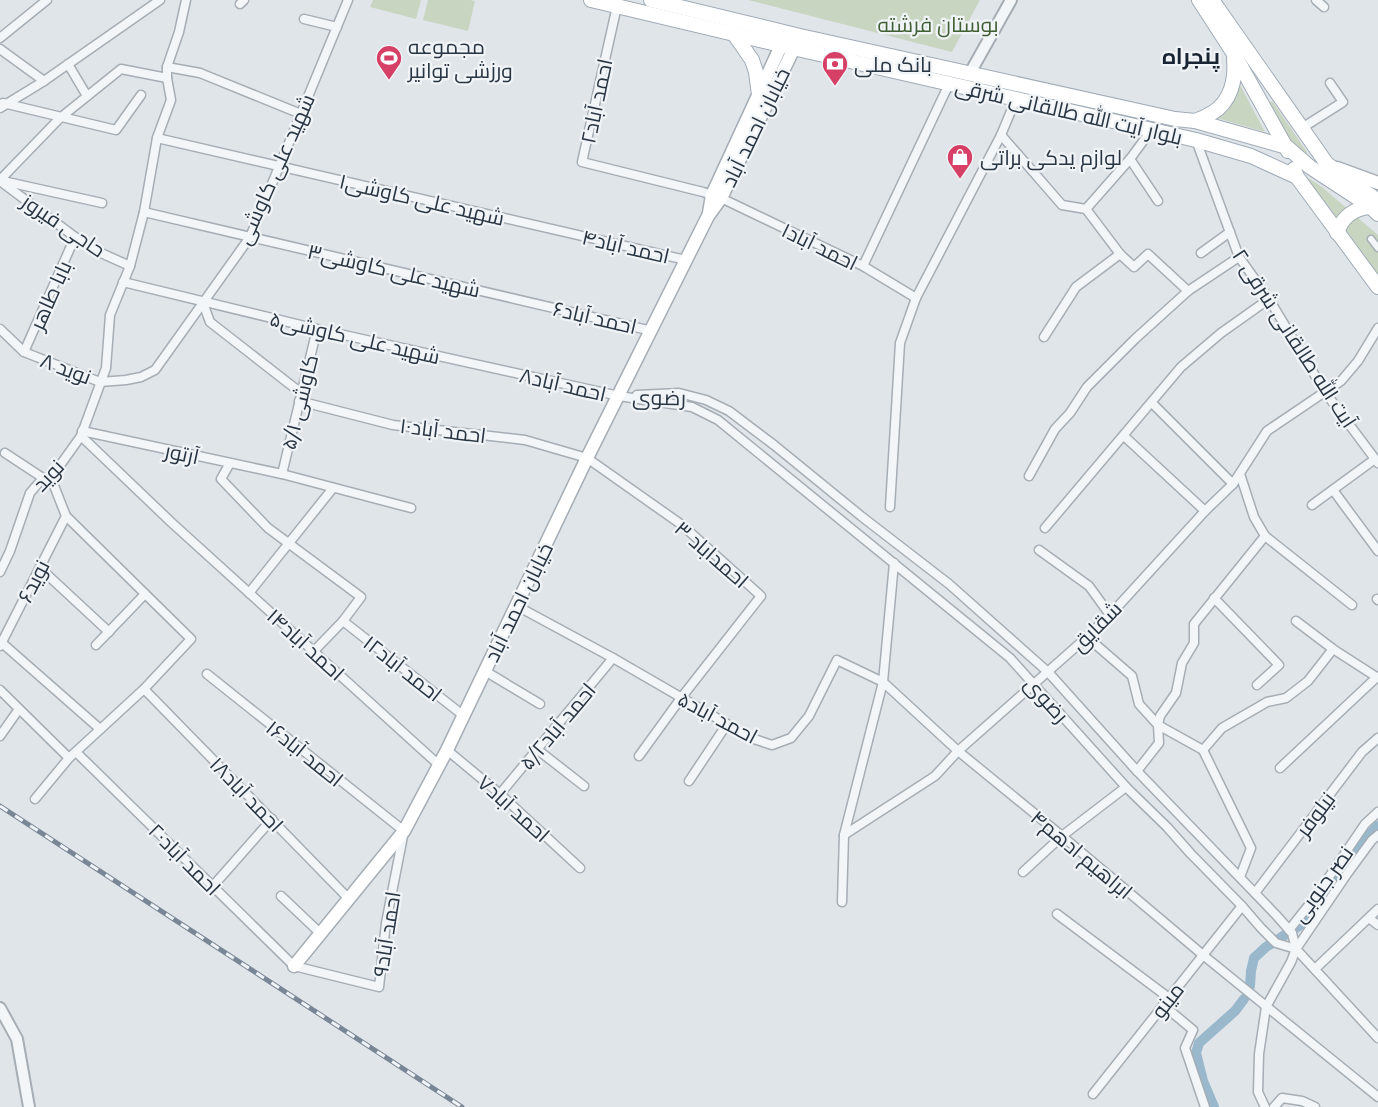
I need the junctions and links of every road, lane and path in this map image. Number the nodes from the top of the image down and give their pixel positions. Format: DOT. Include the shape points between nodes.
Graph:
graph roads {
  1 [pos="47,0"];
  2 [pos="160,0"];
  3 [pos="186,0"];
  4 [pos="348,0"];
  5 [pos="591,0"];
  6 [pos="651,0"];
  7 [pos="1011,0"];
  8 [pos="1199,0"];
  9 [pos="1212,0"];
  10 [pos="1316,0"];
  11 [pos="616,6"];
  12 [pos="1324,8"];
  13 [pos="304,20"];
  14 [pos="337,27"];
  15 [pos="734,33"];
  16 [pos="0,38"];
  17 [pos="790,41"];
  18 [pos="0,49"];
  19 [pos="1234,54"];
  20 [pos="68,64"];
  21 [pos="167,68"];
  22 [pos="970,73"];
  23 [pos="167,78"];
  24 [pos="44,81"];
  25 [pos="1330,83"];
  26 [pos="949,84"];
  27 [pos="141,95"];
  28 [pos="759,95"];
  29 [pos="87,96"];
  30 [pos="1016,99"];
  31 [pos="2,105"];
  32 [pos="301,114"];
  33 [pos="60,118"];
  34 [pos="1195,121"];
  35 [pos="1302,128"];
  36 [pos="1152,129"];
  37 [pos="1001,135"];
  38 [pos="157,138"];
  39 [pos="1196,140"];
  40 [pos="1287,147"];
  41 [pos="1130,159"];
  42 [pos="1327,164"];
  43 [pos="279,166"];
  44 [pos="1297,177"];
  45 [pos="0,180"];
  46 [pos="1378,183"];
  47 [pos="716,196"];
  48 [pos="1158,201"];
  49 [pos="102,203"];
  50 [pos="1376,208"];
  51 [pos="1086,209"];
  52 [pos="144,212"];
  53 [pos="565,232"];
  54 [pos="1230,232"];
  55 [pos="1337,233"];
  56 [pos="75,237"];
  57 [pos="250,237"];
  58 [pos="1371,239"];
  59 [pos="1378,248"];
  60 [pos="1201,253"];
  61 [pos="1119,254"];
  62 [pos="1239,257"];
  63 [pos="686,260"];
  64 [pos="130,266"];
  65 [pos="863,266"];
  66 [pos="123,282"];
  67 [pos="1378,287"];
  68 [pos="1188,291"];
  69 [pos="916,298"];
  70 [pos="1269,299"];
  71 [pos="203,303"];
  72 [pos="538,304"];
  73 [pos="1378,328"];
  74 [pos="317,329"];
  75 [pos="652,331"];
  76 [pos="1,333"];
  77 [pos="1044,337"];
  78 [pos="24,352"];
  79 [pos="507,371"];
  80 [pos="100,381"];
  81 [pos="1325,392"];
  82 [pos="619,396"];
  83 [pos="300,397"];
  84 [pos="1152,403"];
  85 [pos="82,434"];
  86 [pos="1124,436"];
  87 [pos="5,453"];
  88 [pos="587,458"];
  89 [pos="1377,461"];
  90 [pos="230,463"];
  91 [pos="282,474"];
  92 [pos="1240,474"];
  93 [pos="1029,476"];
  94 [pos="47,478"];
  95 [pos="1233,484"];
  96 [pos="333,488"];
  97 [pos="1333,490"];
  98 [pos="1312,505"];
  99 [pos="890,507"];
  100 [pos="411,508"];
  101 [pos="1205,511"];
  102 [pos="66,516"];
  103 [pos="1045,528"];
  104 [pos="1265,536"];
  105 [pos="289,544"];
  106 [pos="0,546"];
  107 [pos="1039,550"];
  108 [pos="10,551"];
  109 [pos="1378,551"];
  110 [pos="894,563"];
  111 [pos="40,568"];
  112 [pos="0,572"];
  113 [pos="249,593"];
  114 [pos="146,594"];
  115 [pos="1214,598"];
  116 [pos="515,605"];
  117 [pos="1352,605"];
  118 [pos="1110,615"];
  119 [pos="343,621"];
  120 [pos="1296,621"];
  121 [pos="109,632"];
  122 [pos="1087,637"];
  123 [pos="1,644"];
  124 [pos="96,645"];
  125 [pos="1334,650"];
  126 [pos="314,651"];
  127 [pos="613,658"];
  128 [pos="485,671"];
  129 [pos="1048,672"];
  130 [pos="207,674"];
  131 [pos="1377,678"];
  132 [pos="883,682"];
  133 [pos="1034,684"];
  134 [pos="1257,685"];
  135 [pos="144,689"];
  136 [pos="0,690"];
  137 [pos="681,698"];
  138 [pos="540,704"];
  139 [pos="20,709"];
  140 [pos="464,716"];
  141 [pos="727,724"];
  142 [pos="1158,725"];
  143 [pos="100,729"];
  144 [pos="0,736"];
  145 [pos="1378,738"];
  146 [pos="447,750"];
  147 [pos="538,750"];
  148 [pos="1203,750"];
  149 [pos="958,751"];
  150 [pos="76,752"];
  151 [pos="639,756"];
  152 [pos="69,758"];
  153 [pos="440,765"];
  154 [pos="1280,768"];
  155 [pos="1137,771"];
  156 [pos="689,781"];
  157 [pos="584,786"];
  158 [pos="1126,787"];
  159 [pos="500,794"];
  160 [pos="36,799"];
  161 [pos="1378,812"];
  162 [pos="1179,814"];
  163 [pos="272,819"];
  164 [pos="1167,826"];
  165 [pos="404,831"];
  166 [pos="1378,835"];
  167 [pos="844,836"];
  168 [pos="1062,836"];
  169 [pos="580,868"];
  170 [pos="1023,872"];
  171 [pos="1240,877"];
  172 [pos="213,886"];
  173 [pos="1256,893"];
  174 [pos="281,896"];
  175 [pos="349,899"];
  176 [pos="842,902"];
  177 [pos="1242,906"];
  178 [pos="1378,909"];
  179 [pos="1057,914"];
  180 [pos="1370,918"];
  181 [pos="1378,925"];
  182 [pos="1289,930"];
  183 [pos="320,933"];
  184 [pos="1296,949"];
  185 [pos="1203,955"];
  186 [pos="294,966"];
  187 [pos="1315,969"];
  188 [pos="1166,1002"];
  189 [pos="1266,1007"];
  190 [pos="0,1008"];
  191 [pos="1378,1038"];
  192 [pos="1093,1094"];
  193 [pos="1378,1097"];
  194 [pos="29,1107"];
  195 [pos="1204,1107"];
  196 [pos="1265,1107"];
  197 [pos="1274,1107"];
  198 [pos="1315,1107"];
  1 -- 16 [label="street"];
  2 -- 20 [label="street"];
  3 -- 21 [label="street, نوید"];
  4 -- 14 [label="street, شهید علی کاوشی"];
  5 -- 11 [label="main road, بلوار آیت الله طالقانی شرقی"];
  6 -- 17 [label="main road, بلوار آیت الله طالقانی شرقی"];
  7 -- 22 [label="street"];
  8 -- 19 [label="main road"];
  9 -- 35 [label="main road"];
  10 -- 12 [label="street"];
  11 -- 15 [label="main road, بلوار آیت الله طالقانی شرقی"];
  11 -- 47 [label="street, احمد آباد۲" via="582,162"];
  13 -- 14 [label="street"];
  14 -- 32 [label="street, شهید علی کاوشی"];
  15 -- 17 [label="main road, بلوار آیت الله طالقانی شرقی"];
  15 -- 28 [label="main road" via="752,60"];
  17 -- 22 [label="main road, بلوار آیت الله طالقانی شرقی"];
  17 -- 26 [label="main road, بلوار آیت الله طالقانی شرقی"];
  17 -- 28 [label="main road, خیابان احمد آباد"];
  17 -- 47 [label="main road, خیابان احمد آباد"];
  18 -- 24 [label="street"];
  19 -- 34 [label="main road" via="1235,75 1229,96 1215,112"];
  19 -- 40 [label="main road"];
  20 -- 24 [label="street"];
  20 -- 29 [label="street"];
  21 -- 23 [label="street, نوید"];
  21 -- 32 [label="street" via="200,73"];
  22 -- 34 [label="main road, بلوار آیت الله طالقانی شرقی"];
  23 -- 29 [label="street" via="121,69"];
  23 -- 38 [label="street, نوید" via="171,100"];
  24 -- 31 [label="street"];
  25 -- 35 [label="street" via="1343,102"];
  26 -- 30 [label="main road, بلوار آیت الله طالقانی شرقی"];
  26 -- 65 [label="street"];
  27 -- 33 [label="street" via="116,130"];
  28 -- 47 [label="main road, خیابان احمد آباد"];
  29 -- 33 [label="street"];
  30 -- 36 [label="main road, بلوار آیت الله طالقانی شرقی"];
  30 -- 37 [label="street"];
  31 -- 33 [label="street"];
  32 -- 43 [label="street, شهید علی کاوشی"];
  33 -- 45 [label="street"];
  34 -- 40 [label="main road, بلوار آیت الله طالقانی شرقی"];
  35 -- 42 [label="main road"];
  36 -- 39 [label="main road, بلوار آیت الله طالقانی شرقی"];
  36 -- 41 [label="street"];
  37 -- 51 [label="street" via="1062,205"];
  37 -- 69 [label="street"];
  38 -- 43 [label="street, شهید علی کاوشی۱"];
  38 -- 52 [label="street, نوید"];
  39 -- 44 [label="main road, بلوار آیت الله طالقانی شرقی" via="1251,156"];
  39 -- 54 [label="street, آیت الله طالقانی شرقی ۲"];
  40 -- 44 [label="main road"];
  40 -- 50 [label="main road" via="1310,167"];
  41 -- 48 [label="street"];
  41 -- 51 [label="street"];
  42 -- 46 [label="main road"];
  42 -- 50 [label="main road"];
  43 -- 53 [label="street, شهید علی کاوشی۱"];
  43 -- 57 [label="street, شهید علی کاوشی"];
  44 -- 55 [label="main road"];
  45 -- 49 [label="street"];
  45 -- 56 [label="street, حاجی فیروز"];
  47 -- 63 [label="main road, خیابان احمد آباد"];
  47 -- 65 [label="street, احمد آباد۱"];
  50 -- 55 [label="main road" via="1360,208 1350,213"];
  51 -- 61 [label="street"];
  52 -- 57 [label="street, شهید علی کاوشی۳"];
  52 -- 64 [label="street, نوید"];
  53 -- 63 [label="street, احمد آباد۴"];
  54 -- 60 [label="street"];
  54 -- 62 [label="street, آیت الله طالقانی شرقی ۲"];
  55 -- 67 [label="main road"];
  56 -- 64 [label="street, حاجی فیروز"];
  56 -- 78 [label="street, بابا طاهر"];
  57 -- 71 [label="street, شهید علی کاوشی"];
  57 -- 72 [label="street, شهید علی کاوشی۳"];
  58 -- 59 [label="street"];
  61 -- 68 [label="street" via="1134,267 1148,254"];
  61 -- 77 [label="street" via="1076,287"];
  62 -- 68 [label="street"];
  62 -- 70 [label="street, آیت الله طالقانی شرقی ۲"];
  63 -- 75 [label="main road, خیابان احمد آباد"];
  64 -- 66 [label="street, نوید"];
  65 -- 69 [label="street, احمد آباد۱"];
  66 -- 71 [label="street, شهید علی کاوشی۵"];
  66 -- 80 [label="street, نوید" via="110,315 106,368"];
  68 -- 93 [label="street" via="1087,387 1054,429"];
  69 -- 99 [label="street" via="900,343"];
  70 -- 81 [label="street, آیت الله طالقانی شرقی ۲"];
  70 -- 84 [label="street" via="1181,367"];
  71 -- 74 [label="street, شهید علی کاوشی۵"];
  71 -- 80 [label="street, شهید علی کاوشی" via="154,370 141,377"];
  71 -- 83 [label="street" via="210,322"];
  72 -- 75 [label="street, احمد آباد۶"];
  73 -- 81 [label="street, شقایق" via="1358,361"];
  74 -- 79 [label="street, شهید علی کاوشی۵"];
  74 -- 83 [label="street, کاوشی ۵/۱"];
  75 -- 82 [label="main road, خیابان احمد آباد"];
  76 -- 78 [label="street, نوید ۸"];
  78 -- 80 [label="street, نوید ۸"];
  79 -- 82 [label="street, احمد آباد۸"];
  80 -- 85 [label="street, نوید"];
  81 -- 89 [label="street, آیت الله طالقانی شرقی ۲"];
  81 -- 92 [label="street, شقایق" via="1268,430"];
  82 -- 88 [label="main road, خیابان احمد آباد"];
  82 -- 110 [label="street, رضوی" via="692,407 718,420"];
  82 -- 129 [label="street, رضوی" via="679,393 729,411 949,584"];
  83 -- 88 [label="street, احمد آباد۱۰" via="393,425 525,440"];
  83 -- 91 [label="street, کاوشی ۵/۱"];
  84 -- 86 [label="street"];
  84 -- 95 [label="street"];
  85 -- 90 [label="street, آرتور"];
  85 -- 94 [label="street, نوید"];
  85 -- 113 [label="street, احمد آباد۱۴"];
  86 -- 101 [label="street"];
  86 -- 103 [label="street"];
  87 -- 94 [label="street"];
  88 -- 116 [label="main road, خیابان احمد آباد"];
  88 -- 137 [label="street, احمداباد ۳" via="682,525 761,596"];
  89 -- 97 [label="street"];
  90 -- 91 [label="street, آرتور"];
  90 -- 105 [label="street" via="221,479"];
  91 -- 96 [label="street, آرتور"];
  92 -- 95 [label="street, شقایق"];
  92 -- 104 [label="street" via="1254,517"];
  94 -- 102 [label="street"];
  94 -- 108 [label="street, نوید" via="30,493"];
  95 -- 101 [label="street, شقایق"];
  96 -- 100 [label="street, آرتور"];
  96 -- 105 [label="street"];
  97 -- 98 [label="street"];
  97 -- 109 [label="street"];
  101 -- 118 [label="street, شقایق"];
  102 -- 111 [label="street, نوید۶"];
  102 -- 114 [label="street"];
  104 -- 115 [label="street"];
  104 -- 117 [label="street"];
  105 -- 113 [label="street"];
  105 -- 119 [label="street" via="362,597"];
  106 -- 108 [label="street"];
  107 -- 118 [label="street" via="1089,586"];
  108 -- 112 [label="street, نوید"];
  110 -- 132 [label="street"];
  110 -- 133 [label="street, رضوی" via="1010,658"];
  111 -- 121 [label="street"];
  111 -- 123 [label="street, نوید۶"];
  113 -- 126 [label="street, احمد آباد۱۴"];
  114 -- 121 [label="street"];
  114 -- 135 [label="street" via="191,639"];
  115 -- 134 [label="street" via="1279,665"];
  115 -- 142 [label="street" via="1194,624 1194,643 1182,663 1176,693"];
  116 -- 127 [label="street, احمد آباد۵"];
  116 -- 128 [label="main road, خیابان احمد آباد"];
  118 -- 122 [label="street, شقایق"];
  119 -- 126 [label="street"];
  119 -- 140 [label="street, احمد آباد۱۲"];
  120 -- 125 [label="street"];
  121 -- 124 [label="street"];
  122 -- 129 [label="street, شقایق"];
  122 -- 142 [label="street" via="1132,676 1139,704"];
  123 -- 143 [label="street"];
  125 -- 131 [label="street"];
  125 -- 148 [label="street" via="1308,681 1286,698 1268,702 1222,728"];
  126 -- 153 [label="street, احمد آباد۱۴"];
  127 -- 137 [label="street, احمد آباد۵"];
  127 -- 147 [label="street, احمد آباد۵/۲"];
  128 -- 138 [label="street"];
  128 -- 140 [label="main road, خیابان احمد آباد"];
  129 -- 133 [label="street, شقایق"];
  129 -- 155 [label="street, رضوی"];
  130 -- 165 [label="street, احمد آباد۱۶"];
  131 -- 154 [label="street"];
  132 -- 141 [label="street, احمد آباد۵" via="837,660 809,716 791,738 772,745 745,736"];
  132 -- 149 [label="street, ابراهیم ادهم۴"];
  132 -- 167 [label="street"];
  133 -- 149 [label="street, شقایق"];
  133 -- 158 [label="street, رضوی"];
  135 -- 143 [label="street"];
  135 -- 163 [label="street, احمد آباد۱۸"];
  136 -- 139 [label="street"];
  137 -- 141 [label="street, احمد آباد۵"];
  137 -- 151 [label="street"];
  139 -- 144 [label="street"];
  139 -- 152 [label="street"];
  140 -- 146 [label="main road, خیابان احمد آباد"];
  141 -- 156 [label="street"];
  142 -- 148 [label="street"];
  142 -- 155 [label="street" via="1159,743"];
  143 -- 150 [label="street"];
  145 -- 173 [label="street, نیلوفر" via="1362,752"];
  146 -- 153 [label="main road, خیابان احمد آباد"];
  146 -- 159 [label="street, احمد آباد۷"];
  147 -- 157 [label="street"];
  147 -- 159 [label="street, احمد آباد۵/۲"];
  148 -- 171 [label="street" via="1251,848"];
  149 -- 167 [label="street, شقایق" via="935,776"];
  149 -- 168 [label="street, ابراهیم ادهم۴"];
  150 -- 152 [label="street"];
  150 -- 172 [label="street, احمد آباد۲۰"];
  152 -- 160 [label="street"];
  153 -- 165 [label="main road, خیابان احمد آباد"];
  155 -- 162 [label="street, رضوی"];
  158 -- 164 [label="street, رضوی"];
  158 -- 168 [label="street"];
  159 -- 169 [label="street, احمد آباد۷"];
  161 -- 182 [label="street, نصر جنوبی" via="1365,824"];
  162 -- 164 [label="street"];
  162 -- 171 [label="street, رضوی"];
  163 -- 172 [label="street"];
  163 -- 175 [label="street, احمد آباد۱۸"];
  164 -- 177 [label="street, رضوی"];
  165 -- 175 [label="main road, خیابان احمد آباد"];
  165 -- 186 [label="street, احمد آباد۹" via="386,923 379,987"];
  166 -- 184 [label="street"];
  167 -- 176 [label="street"];
  168 -- 170 [label="street"];
  168 -- 185 [label="street, ابراهیم ادهم۴"];
  171 -- 173 [label="street, رضوی"];
  172 -- 186 [label="street, احمد آباد۲۰"];
  173 -- 182 [label="street, رضوی"];
  174 -- 183 [label="street"];
  175 -- 183 [label="main road, خیابان احمد آباد"];
  177 -- 184 [label="street, رضوی" via="1276,943"];
  177 -- 185 [label="street, مینو"];
  178 -- 180 [label="street"];
  179 -- 188 [label="street"];
  180 -- 181 [label="street"];
  180 -- 187 [label="street"];
  182 -- 184 [label="street, رضوی"];
  183 -- 186 [label="main road, خیابان احمد آباد"];
  184 -- 187 [label="street, رضوی"];
  184 -- 189 [label="street"];
  185 -- 188 [label="street, مینو"];
  185 -- 189 [label="street, ابراهیم ادهم۴"];
  187 -- 191 [label="street, رضوی"];
  188 -- 192 [label="street, مینو"];
  188 -- 195 [label="street" via="1193,1030 1185,1048"];
  189 -- 193 [label="street, ابراهیم ادهم۴"];
  189 -- 196 [label="street" via="1258,1092"];
  190 -- 194 [label="street" via="17,1039"];
  197 -- 198 [label="street" via="1282,1098"];
}
